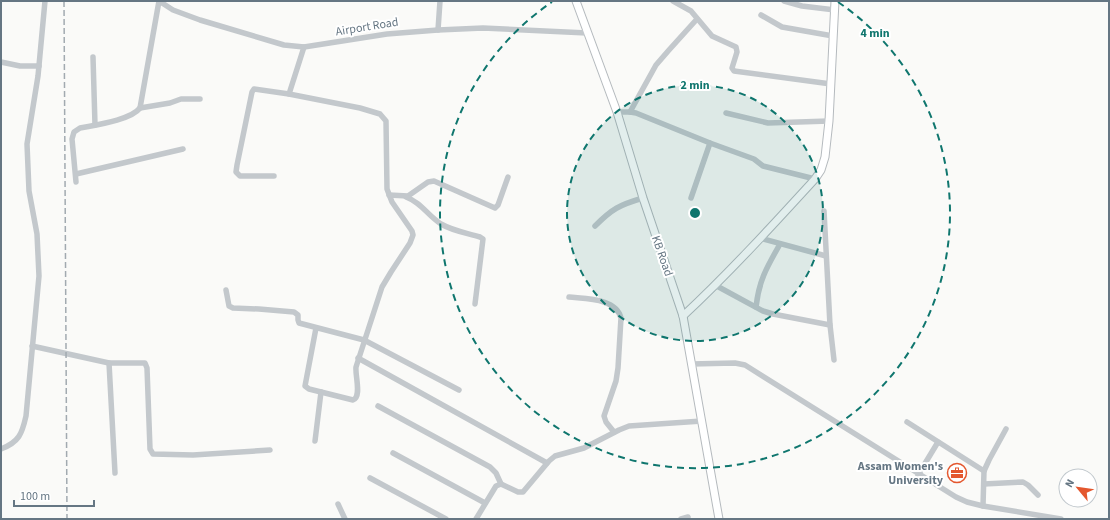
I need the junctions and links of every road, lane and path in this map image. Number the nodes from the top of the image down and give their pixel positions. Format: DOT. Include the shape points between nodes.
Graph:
graph roads {
  1 [pos="45,1"];
  2 [pos="159,1"];
  3 [pos="440,1"];
  4 [pos="576,1"];
  5 [pos="673,1"];
  6 [pos="784,1"];
  7 [pos="835,1"];
  8 [pos="835,10"];
  9 [pos="761,15"];
  10 [pos="697,18"];
  11 [pos="438,30"];
  12 [pos="587,33"];
  13 [pos="833,36"];
  14 [pos="304,47"];
  15 [pos="93,57"];
  16 [pos="1,62"];
  17 [pos="39,66"];
  18 [pos="831,84"];
  19 [pos="289,94"];
  20 [pos="200,99"];
  21 [pos="140,108"];
  22 [pos="617,112"];
  23 [pos="630,112"];
  24 [pos="726,113"];
  25 [pos="829,121"];
  26 [pos="95,124"];
  27 [pos="710,143"];
  28 [pos="183,149"];
  29 [pos="76,174"];
  30 [pos="274,176"];
  31 [pos="508,177"];
  32 [pos="815,179"];
  33 [pos="76,182"];
  34 [pos="389,195"];
  35 [pos="406,197"];
  36 [pos="643,198"];
  37 [pos="691,198"];
  38 [pos="824,211"];
  39 [pos="595,226"];
  40 [pos="760,238"];
  41 [pos="780,244"];
  42 [pos="826,256"];
  43 [pos="715,285"];
  44 [pos="226,290"];
  45 [pos="569,297"];
  46 [pos="475,304"];
  47 [pos="756,307"];
  48 [pos="682,316"];
  49 [pos="830,325"];
  50 [pos="316,328"];
  51 [pos="364,340"];
  52 [pos="32,346"];
  53 [pos="358,358"];
  54 [pos="834,360"];
  55 [pos="109,363"];
  56 [pos="691,364"];
  57 [pos="460,390"];
  58 [pos="321,392"];
  59 [pos="378,406"];
  60 [pos="702,421"];
  61 [pos="907,422"];
  62 [pos="1006,430"];
  63 [pos="614,432"];
  64 [pos="315,441"];
  65 [pos="938,442"];
  66 [pos="1,449"];
  67 [pos="270,450"];
  68 [pos="392,453"];
  69 [pos="547,463"];
  70 [pos="984,471"];
  71 [pos="115,473"];
  72 [pos="918,474"];
  73 [pos="370,478"];
  74 [pos="501,484"];
  75 [pos="984,484"];
  76 [pos="1038,495"];
  77 [pos="485,503"];
  78 [pos="338,504"];
  79 [pos="983,506"];
  80 [pos="688,517"];
  81 [pos="346,519"];
  82 [pos="446,519"];
  83 [pos="476,519"];
  84 [pos="681,519"];
  85 [pos="719,519"];
  86 [pos="1061,519"];
  1 -- 17 [label="street"];
  2 -- 14 [label="street, Airport Road" via="173,10 200,20 284,45"];
  2 -- 21 [label="street"];
  3 -- 11 [label="street"];
  4 -- 12 [label="main road, KB Road"];
  5 -- 10 [label="street" via="691,11"];
  6 -- 8 [label="street"];
  7 -- 8 [label="main road"];
  8 -- 13 [label="main road"];
  9 -- 13 [label="street" via="782,27"];
  10 -- 18 [label="street" via="712,36 736,47 732,68 734,71"];
  10 -- 23 [label="street" via="656,65"];
  11 -- 12 [label="street, Airport Road" via="483,28"];
  11 -- 14 [label="street, Airport Road" via="387,34"];
  12 -- 22 [label="main road, KB Road"];
  13 -- 18 [label="main road"];
  14 -- 19 [label="street"];
  15 -- 26 [label="street"];
  16 -- 17 [label="street"];
  17 -- 52 [label="street" via="27,144 29,191 39,262"];
  18 -- 25 [label="main road"];
  19 -- 30 [label="street" via="258,88 252,90 237,165 236,172 240,176"];
  19 -- 34 [label="street" via="360,108 383,117 387,126 386,182"];
  20 -- 21 [label="street" via="184,99 170,104"];
  21 -- 26 [label="street" via="129,117"];
  22 -- 23 [label="street"];
  22 -- 36 [label="main road, KB Road"];
  23 -- 27 [label="street"];
  24 -- 25 [label="street" via="768,123"];
  25 -- 32 [label="main road" via="825,157"];
  26 -- 29 [label="street" via="80,128 72,135"];
  27 -- 32 [label="street" via="754,159 763,166"];
  27 -- 37 [label="street"];
  28 -- 29 [label="street"];
  29 -- 33 [label="street"];
  31 -- 35 [label="street" via="495,208 434,181 428,182"];
  32 -- 40 [label="main road"];
  34 -- 35 [label="street"];
  34 -- 51 [label="street" via="412,231 412,239 382,287"];
  35 -- 46 [label="street" via="417,202 446,226 483,239"];
  36 -- 39 [label="street" via="620,205"];
  36 -- 48 [label="main road, KB Road"];
  38 -- 42 [label="street"];
  40 -- 41 [label="street"];
  40 -- 43 [label="main road"];
  41 -- 42 [label="street"];
  41 -- 47 [label="street" via="761,278"];
  42 -- 49 [label="street"];
  43 -- 47 [label="street"];
  43 -- 48 [label="main road"];
  44 -- 50 [label="street" via="229,306 233,308 294,312 298,314 299,323"];
  45 -- 63 [label="street" via="606,303 620,314 616,381 604,416"];
  47 -- 49 [label="street" via="773,314"];
  48 -- 56 [label="main road, KB Road"];
  49 -- 54 [label="street"];
  50 -- 51 [label="street"];
  50 -- 58 [label="street" via="304,383 306,388"];
  51 -- 53 [label="street"];
  51 -- 57 [label="street"];
  52 -- 55 [label="street"];
  52 -- 66 [label="street" via="24,425 17,440"];
  53 -- 58 [label="street" via="355,372 357,398 353,400"];
  53 -- 69 [label="street"];
  55 -- 67 [label="street" via="147,365 150,449 153,454"];
  55 -- 71 [label="street"];
  56 -- 60 [label="main road, KB Road"];
  56 -- 72 [label="street" via="735,362 745,365"];
  58 -- 64 [label="street"];
  59 -- 74 [label="street" via="490,467"];
  60 -- 63 [label="street" via="637,425"];
  60 -- 85 [label="main road, KB Road"];
  61 -- 65 [label="street"];
  62 -- 70 [label="street"];
  63 -- 69 [label="street" via="584,448 555,456"];
  65 -- 70 [label="street"];
  65 -- 72 [label="street"];
  68 -- 77 [label="street"];
  69 -- 74 [label="street" via="523,492"];
  70 -- 75 [label="street"];
  72 -- 79 [label="street" via="956,498"];
  73 -- 82 [label="street"];
  74 -- 77 [label="street" via="496,486"];
  75 -- 76 [label="street" via="1023,482"];
  75 -- 79 [label="street"];
  77 -- 83 [label="street"];
  78 -- 81 [label="street"];
  79 -- 86 [label="street"];
  80 -- 84 [label="street"];
}
